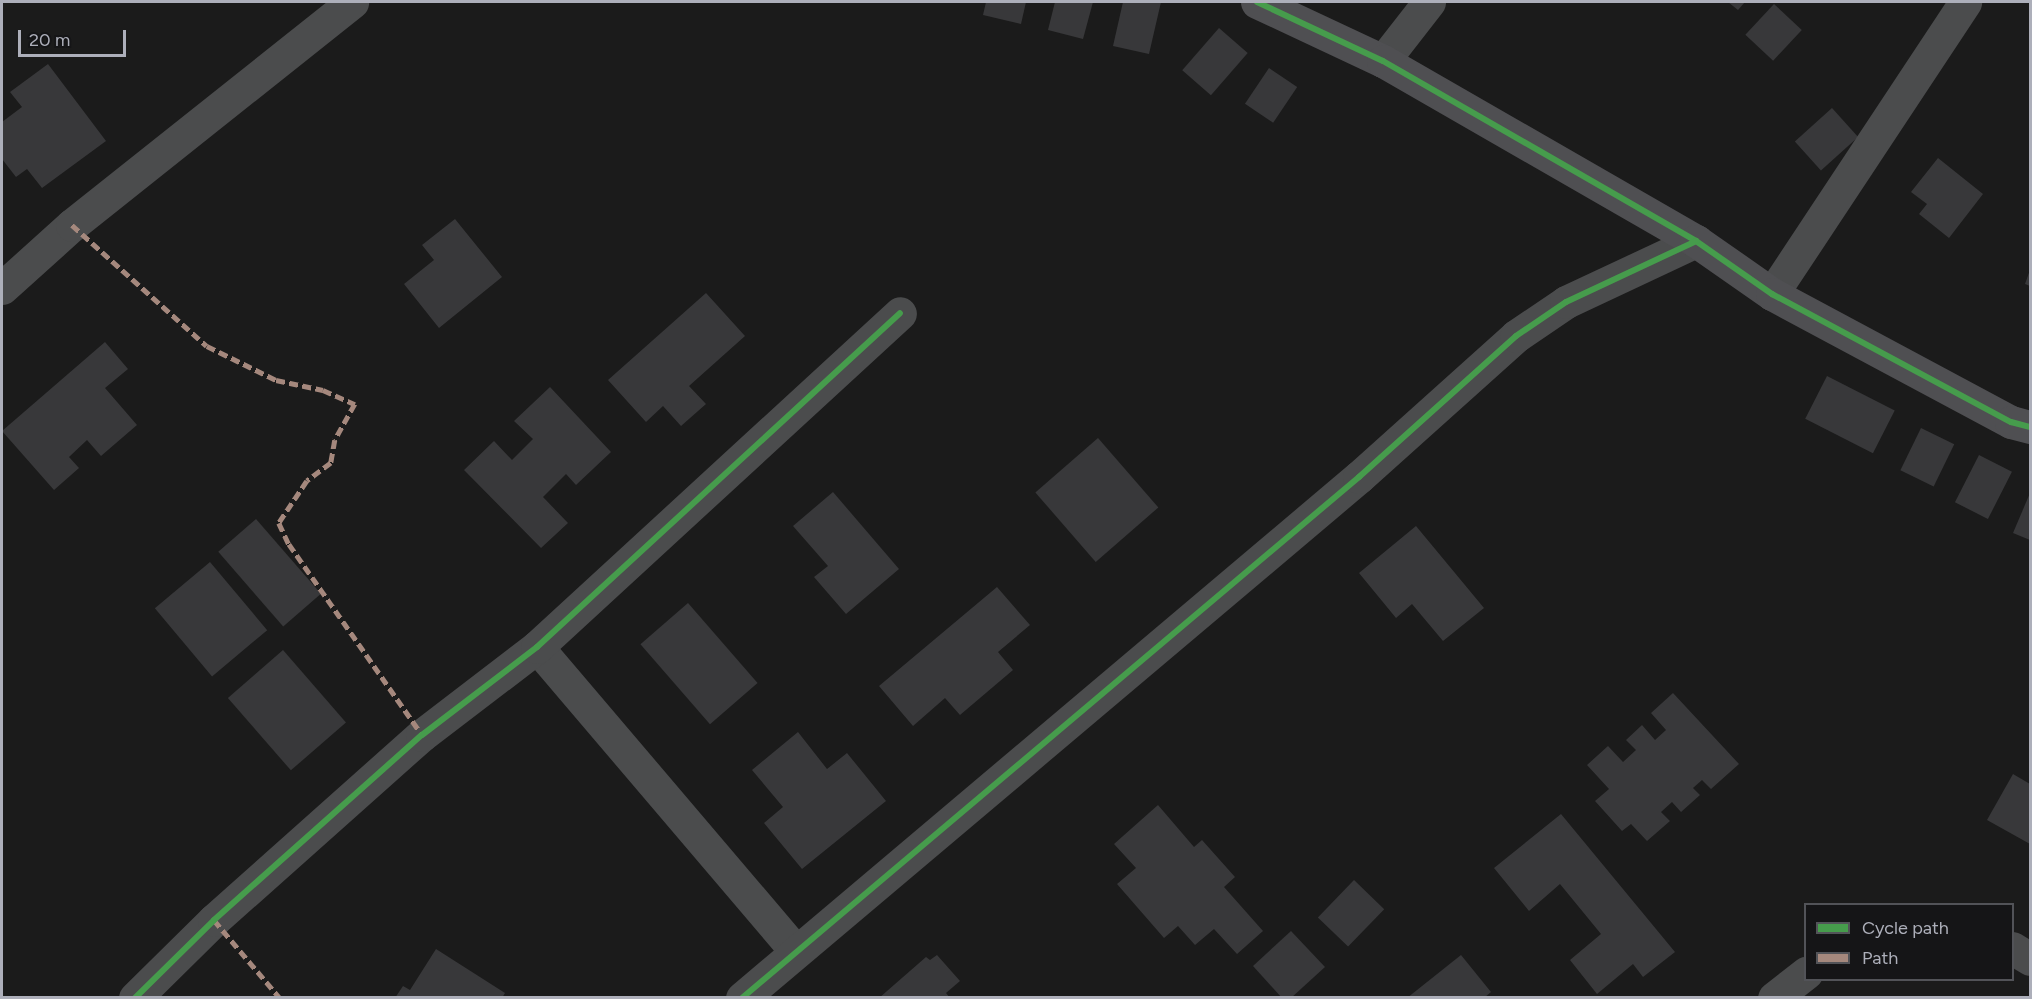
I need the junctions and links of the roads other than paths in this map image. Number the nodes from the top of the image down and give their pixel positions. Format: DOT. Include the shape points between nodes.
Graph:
graph roads {
  1 [pos="352,2"];
  2 [pos="1257,2"];
  3 [pos="1429,2"];
  4 [pos="1965,2"];
  5 [pos="1383,61"];
  6 [pos="1696,241"];
  7 [pos="2,288"];
  8 [pos="1772,294"];
  9 [pos="900,313"];
  10 [pos="2031,428"];
  11 [pos="537,647"];
  12 [pos="2014,949"];
  13 [pos="796,951"];
  14 [pos="2031,959"];
  15 [pos="1804,975"];
  16 [pos="135,998"];
  17 [pos="742,998"];
  18 [pos="1774,998"];
  1 -- 7 [label="street" via="72,225"];
  2 -- 5 [label="street"];
  3 -- 5 [label="street"];
  4 -- 8 [label="street"];
  5 -- 6 [label="street"];
  6 -- 8 [label="street"];
  6 -- 13 [label="street" via="1566,302 1516,336 1359,477"];
  8 -- 10 [label="street" via="2011,422"];
  9 -- 11 [label="street"];
  11 -- 13 [label="street"];
  11 -- 16 [label="street" via="422,735 214,920"];
  12 -- 14 [label="street"];
  13 -- 17 [label="street"];
  15 -- 18 [label="street"];
}
